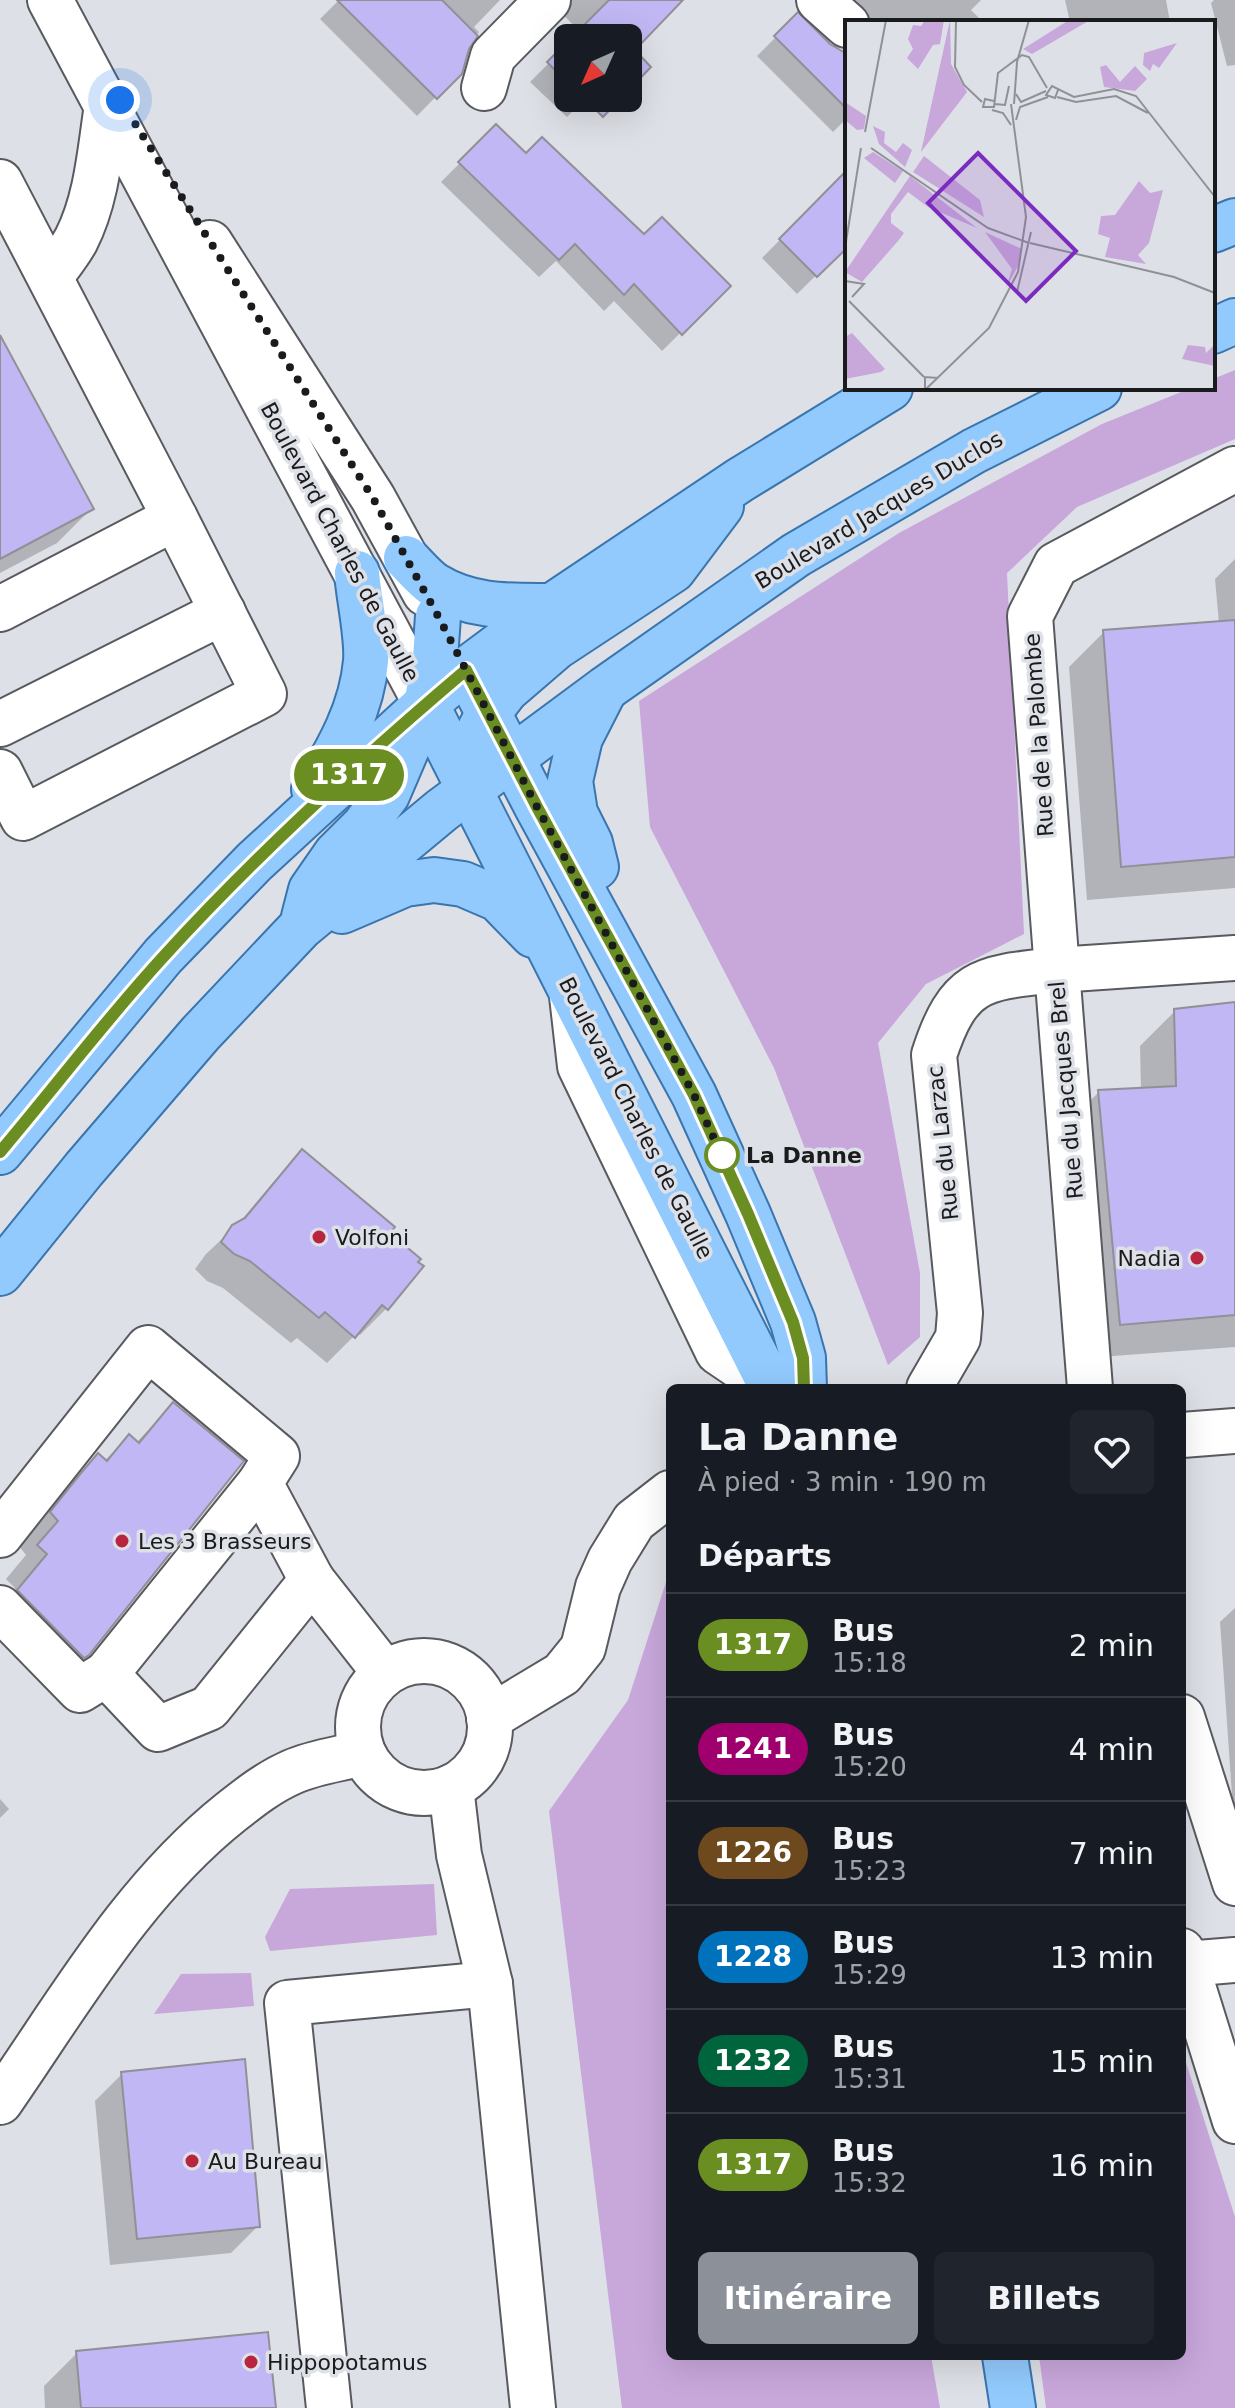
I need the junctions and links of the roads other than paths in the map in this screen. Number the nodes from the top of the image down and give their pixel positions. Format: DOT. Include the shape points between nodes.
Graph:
graph roads {
  1 [pos="50,0"];
  2 [pos="57,0"];
  3 [pos="548,0"];
  4 [pos="819,0"];
  5 [pos="845,24"];
  6 [pos="484,88"];
  7 [pos="107,105"];
  8 [pos="0,182"];
  9 [pos="1235,221"];
  10 [pos="1215,229"];
  11 [pos="51,276"];
  12 [pos="1235,321"];
  13 [pos="1215,330"];
  14 [pos="887,390"];
  15 [pos="1095,390"];
  16 [pos="1235,469"];
  17 [pos="740,480"];
  18 [pos="175,518"];
  19 [pos="406,558"];
  20 [pos="357,573"];
  21 [pos="552,606"];
  22 [pos="0,609"];
  23 [pos="223,612"];
  24 [pos="438,616"];
  25 [pos="466,670"];
  26 [pos="605,689"];
  27 [pos="426,704"];
  28 [pos="489,712"];
  29 [pos="0,724"];
  30 [pos="512,757"];
  31 [pos="0,772"];
  32 [pos="469,788"];
  33 [pos="285,834"];
  34 [pos="598,919"];
  35 [pos="301,927"];
  36 [pos="1235,958"];
  37 [pos="1057,970"];
  38 [pos="571,989"];
  39 [pos="0,1152"];
  40 [pos="0,1273"];
  41 [pos="770,1384"];
  42 [pos="804,1384"];
  43 [pos="933,1384"];
  44 [pos="1090,1384"];
  45 [pos="1235,1431"];
  46 [pos="1186,1435"];
  47 [pos="260,1483"];
  48 [pos="666,1496"];
  49 [pos="0,1535"];
  50 [pos="312,1580"];
  51 [pos="0,1608"];
  52 [pos="385,1673"];
  53 [pos="106,1674"];
  54 [pos="489,1718"];
  55 [pos="1186,1730"];
  56 [pos="363,1753"];
  57 [pos="451,1787"];
  58 [pos="1235,1883"];
  59 [pos="1186,1958"];
  60 [pos="1235,1960"];
  61 [pos="1186,1964"];
  62 [pos="490,1984"];
  63 [pos="0,2102"];
  64 [pos="1235,2121"];
  65 [pos="1006,2360"];
  66 [pos="329,2408"];
  67 [pos="533,2408"];
  68 [pos="1013,2408"];
  1 -- 7 [label="street, Boulevard Charles de Gaulle"];
  2 -- 19 [label="street, Boulevard Charles de Gaulle"];
  3 -- 6 [label="street" via="493,56"];
  4 -- 5 [label="street"];
  7 -- 11 [label="street" via="87,214"];
  7 -- 20 [label="street, Boulevard Charles de Gaulle"];
  8 -- 11 [label="street"];
  9 -- 10 [label="main road"];
  11 -- 18 [label="street"];
  12 -- 13 [label="main road"];
  14 -- 17 [label="main road"];
  15 -- 26 [label="main road, Boulevard Jacques Duclos" via="974,451 796,555"];
  16 -- 37 [label="street, Rue de la Palombe" via="1056,565 1030,616"];
  17 -- 21 [label="main road"];
  17 -- 28 [label="main road" via="673,570 556,647"];
  18 -- 22 [label="street"];
  18 -- 23 [label="street"];
  19 -- 21 [label="main road" via="433,584 467,601"];
  19 -- 24 [label="street, Boulevard Charles de Gaulle"];
  20 -- 27 [label="street, Boulevard Charles de Gaulle"];
  20 -- 33 [label="main road" via="366,659 362,683 350,726"];
  21 -- 25 [label="main road"];
  23 -- 29 [label="street"];
  23 -- 31 [label="street" via="264,694 23,818"];
  24 -- 25 [label="street, Boulevard Charles de Gaulle"];
  24 -- 27 [label="main road"];
  25 -- 27 [label="main road"];
  25 -- 28 [label="main road, Boulevard Charles de Gaulle"];
  26 -- 30 [label="main road, Boulevard Jacques Duclos"];
  26 -- 34 [label="main road" via="580,738 570,781 575,813 598,875"];
  27 -- 32 [label="main road, Boulevard Charles de Gaulle"];
  27 -- 33 [label="main road"];
  27 -- 35 [label="main road" via="387,795 311,890"];
  28 -- 30 [label="main road, Boulevard Charles de Gaulle"];
  28 -- 32 [label="main road" via="477,734"];
  30 -- 32 [label="main road, Boulevard Jacques Duclos"];
  30 -- 34 [label="main road, Boulevard Charles de Gaulle"];
  32 -- 35 [label="main road, Boulevard Jacques Duclos"];
  32 -- 38 [label="main road, Boulevard Charles de Gaulle"];
  33 -- 39 [label="main road" via="163,956"];
  34 -- 42 [label="main road, Boulevard Charles de Gaulle" via="694,1095 748,1214 793,1322"];
  35 -- 38 [label="main road" via="405,884 463,884 498,899 532,933"];
  35 -- 40 [label="main road, Boulevard Jacques Duclos" via="190,1046"];
  36 -- 37 [label="street, Rue du Jacques Brel"];
  37 -- 43 [label="street, Rue du Larzac" via="1005,975 979,984 962,997 945,1022 934,1055 960,1313 958,1338"];
  37 -- 44 [label="street, Rue du Jacques Brel"];
  38 -- 41 [label="main road, Boulevard Charles de Gaulle"];
  45 -- 46 [label="street"];
  47 -- 49 [label="street" via="277,1456 148,1348"];
  47 -- 50 [label="street"];
  47 -- 53 [label="street"];
  48 -- 54 [label="street" via="634,1521 610,1560 583,1648 562,1674"];
  50 -- 52 [label="street"];
  50 -- 53 [label="street" via="209,1708 158,1729"];
  51 -- 53 [label="street" via="80,1690"];
  52 -- 54 [label="street" via="406,1663 451,1666 469,1679"];
  52 -- 56 [label="street" via="359,1709"];
  54 -- 57 [label="street" via="482,1758 469,1776"];
  55 -- 58 [label="street"];
  56 -- 57 [label="street" via="390,1785 432,1793"];
  56 -- 63 [label="street" via="294,1771 260,1789 204,1834 126,1919"];
  57 -- 62 [label="street" via="459,1855"];
  59 -- 60 [label="street"];
  61 -- 64 [label="street"];
  62 -- 66 [label="street" via="287,2003"];
  62 -- 67 [label="street"];
  65 -- 68 [label="main road"];
}
